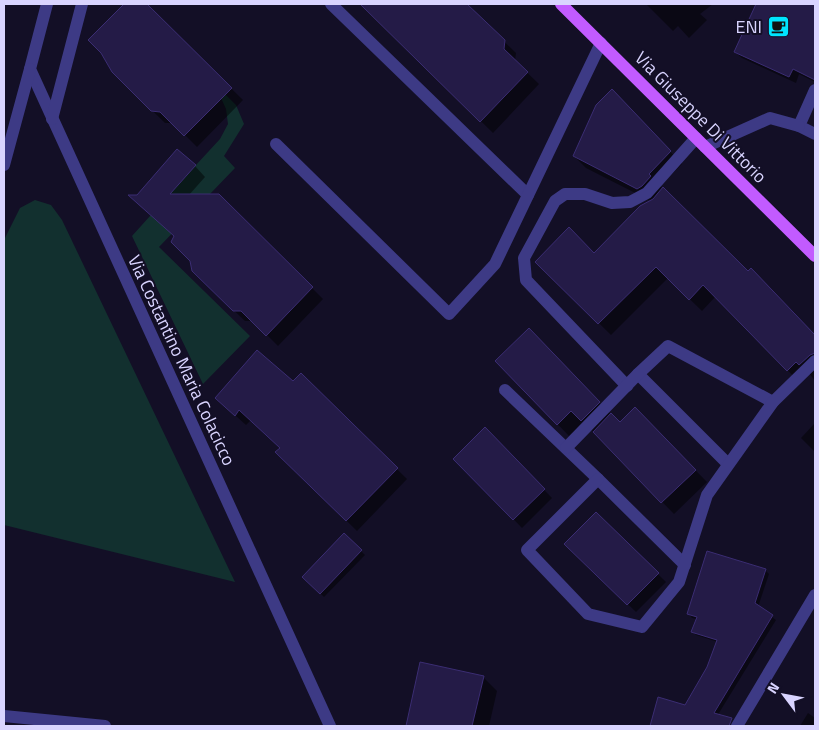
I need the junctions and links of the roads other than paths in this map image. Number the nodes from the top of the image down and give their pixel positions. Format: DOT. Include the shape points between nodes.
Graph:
graph roads {
  1 [pos="47,4"];
  2 [pos="82,4"];
  3 [pos="331,4"];
  4 [pos="562,4"];
  5 [pos="601,43"];
  6 [pos="30,69"];
  7 [pos="815,90"];
  8 [pos="52,119"];
  9 [pos="799,126"];
  10 [pos="815,134"];
  11 [pos="701,142"];
  12 [pos="276,144"];
  13 [pos="4,165"];
  14 [pos="528,195"];
  15 [pos="815,256"];
  16 [pos="815,360"];
  17 [pos="638,374"];
  18 [pos="627,386"];
  19 [pos="504,390"];
  20 [pos="773,402"];
  21 [pos="566,448"];
  22 [pos="728,464"];
  23 [pos="598,478"];
  24 [pos="685,565"];
  25 [pos="815,595"];
  26 [pos="4,716"];
  27 [pos="106,726"];
  28 [pos="330,726"];
  29 [pos="737,726"];
  1 -- 6 [label="street"];
  2 -- 8 [label="street"];
  3 -- 14 [label="street"];
  4 -- 5 [label="main road, Via Giuseppe Di Vittorio"];
  5 -- 11 [label="main road, Via Giuseppe Di Vittorio"];
  5 -- 14 [label="street"];
  6 -- 8 [label="street, Via Costantino Maria Colacicco"];
  6 -- 13 [label="street"];
  7 -- 9 [label="street"];
  8 -- 28 [label="street, Via Costantino Maria Colacicco"];
  9 -- 10 [label="street"];
  9 -- 11 [label="street" via="770,118"];
  11 -- 15 [label="main road, Via Giuseppe Di Vittorio"];
  11 -- 18 [label="street" via="647,193 630,202 612,203 585,194 565,194 555,201 524,258 526,280"];
  12 -- 14 [label="street" via="449,314 495,264"];
  16 -- 20 [label="street"];
  17 -- 18 [label="street"];
  17 -- 20 [label="street" via="668,346"];
  17 -- 22 [label="street"];
  18 -- 21 [label="street"];
  19 -- 21 [label="street"];
  20 -- 22 [label="street"];
  21 -- 23 [label="street"];
  22 -- 24 [label="street" via="707,495"];
  23 -- 24 [label="street"];
  23 -- 24 [label="street" via="527,550 588,614 642,627 679,582"];
  25 -- 29 [label="street"];
  26 -- 27 [label="street"];
}
